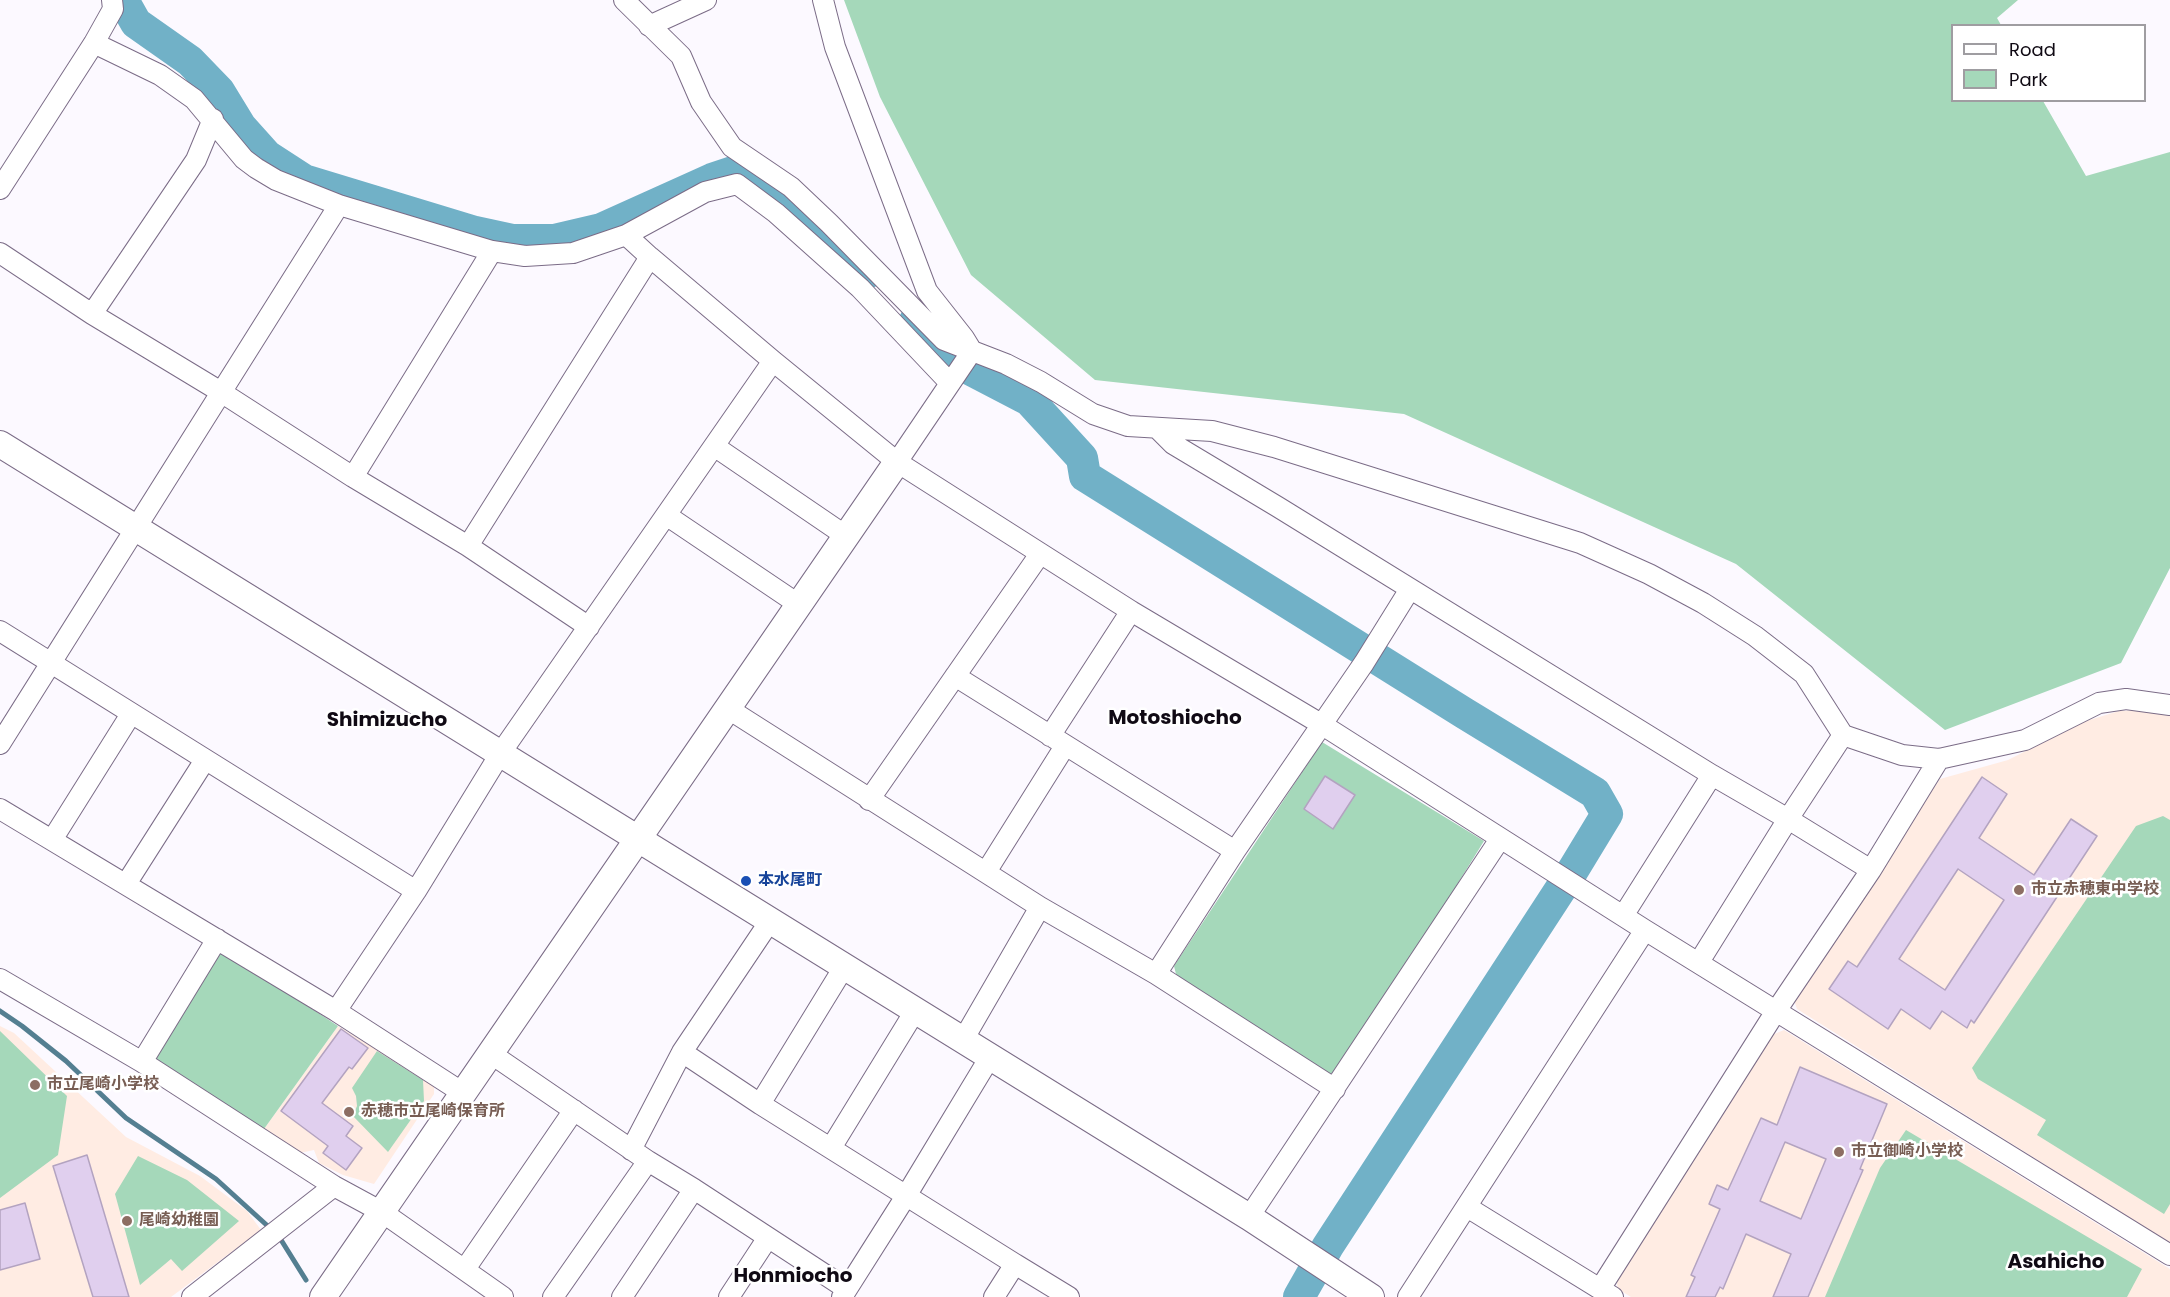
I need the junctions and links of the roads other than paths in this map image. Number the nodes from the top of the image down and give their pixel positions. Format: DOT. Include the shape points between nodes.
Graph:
graph roads {
  1 [pos="112,0"];
  2 [pos="624,0"];
  3 [pos="706,0"];
  4 [pos="823,0"];
  5 [pos="650,26"];
  6 [pos="94,43"];
  7 [pos="213,119"];
  8 [pos="0,189"];
  9 [pos="339,205"];
  10 [pos="626,235"];
  11 [pos="492,251"];
  12 [pos="0,253"];
  13 [pos="650,257"];
  14 [pos="92,314"];
  15 [pos="972,351"];
  16 [pos="773,361"];
  17 [pos="950,383"];
  18 [pos="221,392"];
  19 [pos="1158,429"];
  20 [pos="0,444"];
  21 [pos="714,446"];
  22 [pos="897,462"];
  23 [pos="352,477"];
  24 [pos="666,515"];
  25 [pos="136,528"];
  26 [pos="846,536"];
  27 [pos="468,546"];
  28 [pos="1040,554"];
  29 [pos="1410,589"];
  30 [pos="798,604"];
  31 [pos="1131,611"];
  32 [pos="589,627"];
  33 [pos="0,632"];
  34 [pos="51,664"];
  35 [pos="955,676"];
  36 [pos="2170,705"];
  37 [pos="727,708"];
  38 [pos="131,714"];
  39 [pos="1321,724"];
  40 [pos="1843,735"];
  41 [pos="1057,741"];
  42 [pos="0,744"];
  43 [pos="500,754"];
  44 [pos="1939,759"];
  45 [pos="205,760"];
  46 [pos="1712,775"];
  47 [pos="869,800"];
  48 [pos="0,808"];
  49 [pos="1788,819"];
  50 [pos="637,838"];
  51 [pos="1500,839"];
  52 [pos="52,840"];
  53 [pos="1235,851"];
  54 [pos="1871,870"];
  55 [pos="986,872"];
  56 [pos="126,884"];
  57 [pos="416,891"];
  58 [pos="1040,907"];
  59 [pos="1623,916"];
  60 [pos="770,921"];
  61 [pos="1645,930"];
  62 [pos="217,939"];
  63 [pos="1699,962"];
  64 [pos="844,967"];
  65 [pos="1156,974"];
  66 [pos="0,979"];
  67 [pos="336,1011"];
  68 [pos="915,1011"];
  69 [pos="1776,1011"];
  70 [pos="963,1040"];
  71 [pos="682,1052"];
  72 [pos="490,1053"];
  73 [pos="990,1057"];
  74 [pos="142,1062"];
  75 [pos="1335,1089"];
  76 [pos="463,1093"];
  77 [pos="760,1104"];
  78 [pos="574,1110"];
  79 [pos="831,1148"];
  80 [pos="631,1150"];
  81 [pos="648,1161"];
  82 [pos="334,1186"];
  83 [pos="694,1190"];
  84 [pos="906,1196"];
  85 [pos="1467,1207"];
  86 [pos="382,1212"];
  87 [pos="1249,1217"];
  88 [pos="767,1239"];
  89 [pos="2170,1255"];
  90 [pos="1015,1264"];
  91 [pos="465,1269"];
  92 [pos="844,1293"];
  93 [pos="1606,1293"];
  94 [pos="192,1297"];
  95 [pos="323,1297"];
  96 [pos="503,1297"];
  97 [pos="553,1297"];
  98 [pos="622,1297"];
  99 [pos="729,1297"];
  100 [pos="994,1297"];
  101 [pos="1069,1297"];
  102 [pos="1371,1297"];
  103 [pos="1408,1297"];
  1 -- 6 [label="street" via="112,9"];
  2 -- 5 [label="street"];
  3 -- 5 [label="street"];
  4 -- 15 [label="street" via="835,47 927,291"];
  5 -- 15 [label="street" via="681,56 701,102 732,147 790,187 944,340"];
  6 -- 7 [label="street" via="160,75 194,99"];
  6 -- 8 [label="street"];
  7 -- 9 [label="street" via="244,159 256,168"];
  7 -- 14 [label="street" via="196,160"];
  9 -- 11 [label="street"];
  9 -- 18 [label="street"];
  10 -- 11 [label="street" via="573,253 525,256"];
  10 -- 13 [label="street"];
  10 -- 17 [label="street" via="705,192 737,184 776,213 860,288"];
  11 -- 23 [label="street"];
  12 -- 14 [label="street"];
  13 -- 16 [label="street"];
  13 -- 27 [label="street"];
  14 -- 18 [label="street"];
  15 -- 17 [label="street"];
  15 -- 19 [label="street" via="1041,382 1093,414 1128,426"];
  16 -- 21 [label="street"];
  16 -- 22 [label="street"];
  17 -- 22 [label="street"];
  18 -- 23 [label="street"];
  18 -- 25 [label="street"];
  19 -- 29 [label="street" via="1173,444"];
  19 -- 40 [label="street" via="1212,431 1274,447 1580,543 1658,579 1755,636 1804,674"];
  20 -- 25 [label="street"];
  21 -- 24 [label="street"];
  21 -- 26 [label="street"];
  22 -- 26 [label="street"];
  22 -- 28 [label="street"];
  23 -- 27 [label="street"];
  24 -- 30 [label="street"];
  24 -- 32 [label="street"];
  25 -- 34 [label="street"];
  25 -- 43 [label="street"];
  26 -- 30 [label="street"];
  27 -- 32 [label="street"];
  28 -- 31 [label="street"];
  28 -- 35 [label="street"];
  29 -- 39 [label="street"];
  29 -- 46 [label="street"];
  30 -- 37 [label="street"];
  31 -- 39 [label="street"];
  31 -- 41 [label="street"];
  32 -- 43 [label="street"];
  33 -- 34 [label="street"];
  34 -- 38 [label="street"];
  34 -- 42 [label="street"];
  35 -- 41 [label="street"];
  35 -- 47 [label="street"];
  36 -- 44 [label="street" via="2126,699 2099,703 2025,740"];
  37 -- 47 [label="street"];
  37 -- 50 [label="street"];
  38 -- 45 [label="street"];
  38 -- 52 [label="street"];
  39 -- 51 [label="street"];
  39 -- 53 [label="street"];
  40 -- 44 [label="street" via="1902,755"];
  40 -- 49 [label="street"];
  41 -- 53 [label="street"];
  41 -- 55 [label="street"];
  43 -- 50 [label="street"];
  43 -- 57 [label="street"];
  44 -- 54 [label="street"];
  45 -- 56 [label="street"];
  45 -- 57 [label="street"];
  46 -- 49 [label="street"];
  46 -- 59 [label="street"];
  47 -- 55 [label="street"];
  48 -- 52 [label="street"];
  49 -- 54 [label="street"];
  49 -- 63 [label="street"];
  50 -- 60 [label="street"];
  50 -- 72 [label="street"];
  51 -- 59 [label="street"];
  51 -- 75 [label="street"];
  52 -- 56 [label="street"];
  53 -- 65 [label="street"];
  54 -- 69 [label="street"];
  55 -- 58 [label="street"];
  56 -- 62 [label="street"];
  57 -- 67 [label="street"];
  58 -- 65 [label="street"];
  58 -- 70 [label="street"];
  59 -- 61 [label="street"];
  60 -- 64 [label="street"];
  60 -- 71 [label="street"];
  61 -- 63 [label="street"];
  61 -- 85 [label="street"];
  62 -- 67 [label="street"];
  62 -- 74 [label="street"];
  63 -- 69 [label="street"];
  64 -- 68 [label="street"];
  64 -- 77 [label="street"];
  65 -- 75 [label="street"];
  66 -- 74 [label="street"];
  67 -- 76 [label="street"];
  68 -- 70 [label="street"];
  68 -- 79 [label="street"];
  69 -- 89 [label="street"];
  69 -- 93 [label="street"];
  70 -- 73 [label="street"];
  71 -- 77 [label="street"];
  71 -- 80 [label="street"];
  72 -- 76 [label="street"];
  72 -- 78 [label="street"];
  73 -- 84 [label="street"];
  73 -- 87 [label="street"];
  74 -- 82 [label="street"];
  75 -- 87 [label="street"];
  76 -- 86 [label="street"];
  77 -- 79 [label="street"];
  78 -- 80 [label="street"];
  78 -- 91 [label="street"];
  79 -- 84 [label="street"];
  80 -- 81 [label="street"];
  81 -- 83 [label="street"];
  81 -- 97 [label="street"];
  82 -- 86 [label="street"];
  82 -- 94 [label="street"];
  83 -- 88 [label="street"];
  83 -- 98 [label="street"];
  84 -- 90 [label="street"];
  84 -- 92 [label="street"];
  85 -- 93 [label="street"];
  85 -- 103 [label="street"];
  86 -- 91 [label="street"];
  86 -- 95 [label="street"];
  87 -- 102 [label="street"];
  88 -- 92 [label="street"];
  88 -- 99 [label="street"];
  90 -- 100 [label="street"];
  90 -- 101 [label="street"];
  91 -- 96 [label="street"];
}
